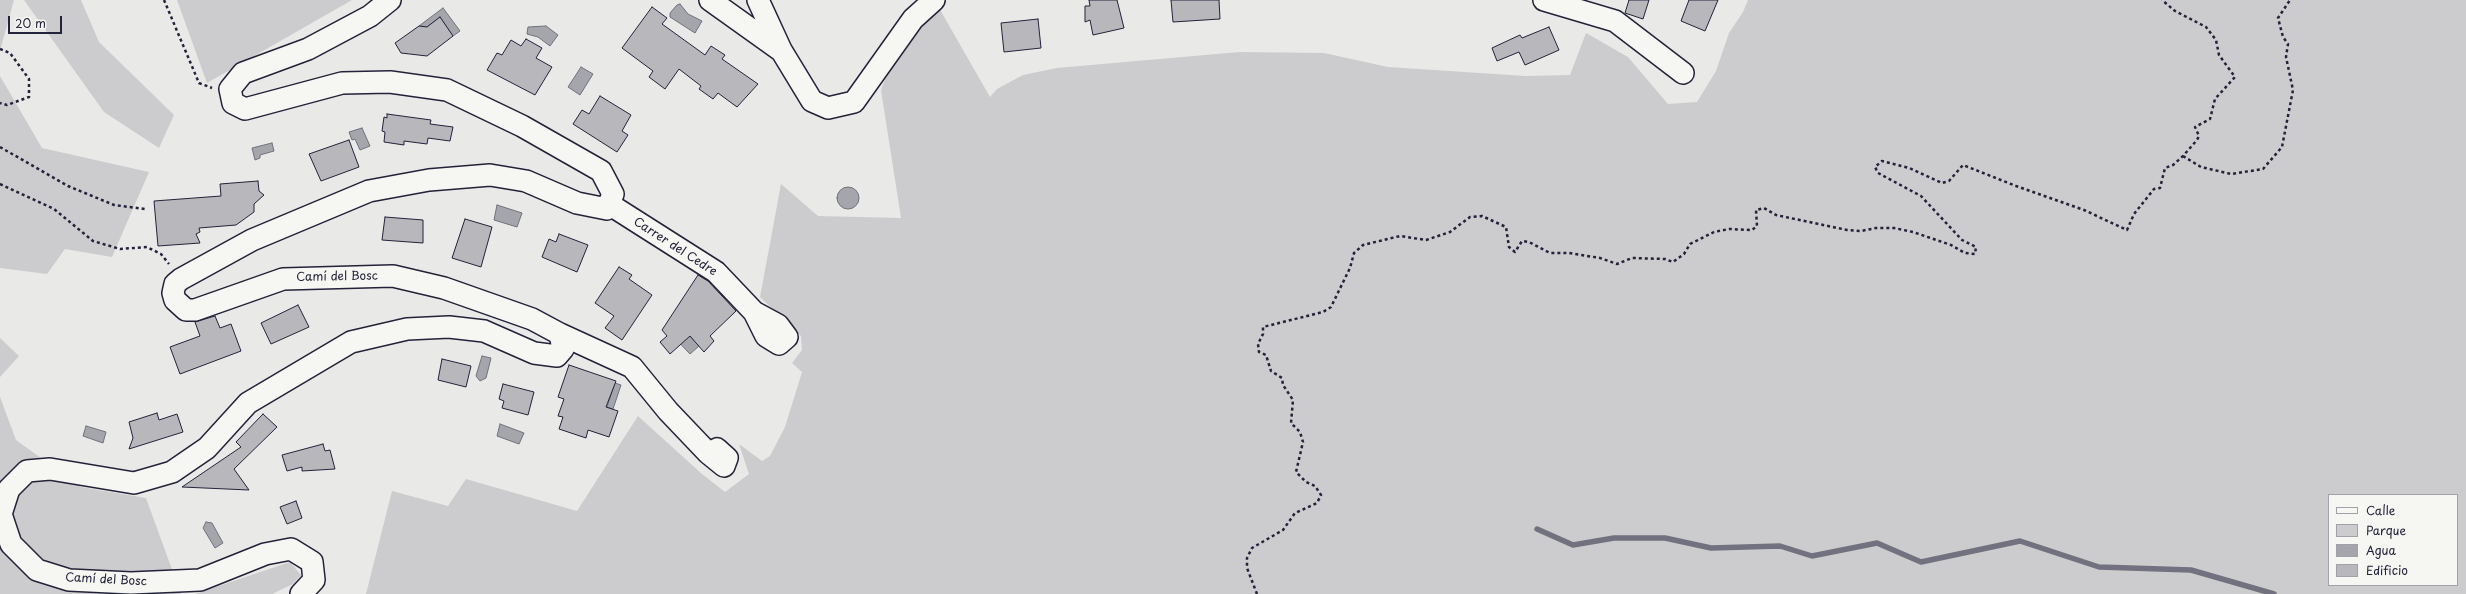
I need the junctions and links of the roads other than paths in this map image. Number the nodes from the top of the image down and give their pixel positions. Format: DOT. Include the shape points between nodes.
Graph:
graph roads {
  1 [pos="390,0"];
  2 [pos="710,0"];
  3 [pos="753,0"];
  4 [pos="758,0"];
  5 [pos="934,0"];
  6 [pos="1544,0"];
  7 [pos="728,13"];
  8 [pos="781,50"];
  9 [pos="1683,73"];
  10 [pos="609,204"];
  11 [pos="754,312"];
  12 [pos="560,334"];
  13 [pos="708,453"];
  14 [pos="301,594"];
  1 -- 10 [label="street" via="370,16 308,49 243,73 230,89 233,103 245,109 342,83 390,82 447,90 522,126 601,171 613,194"];
  2 -- 7 [label="street"];
  3 -- 7 [label="street" via="748,9 741,13"];
  4 -- 8 [label="street"];
  5 -- 8 [label="street" via="913,19 854,102 828,108 812,100"];
  6 -- 9 [label="street" via="1615,21"];
  7 -- 8 [label="street"];
  10 -- 11 [label="street, Carrer del Cedre" via="716,272"];
  10 -- 12 [label="street, Camí del Bosc" via="607,209 577,203 526,180 490,174 429,180 369,191 252,240 181,278 175,284 173,294 178,304 186,310 195,310 283,279 394,276 444,288 532,319"];
  12 -- 13 [label="street" via="632,367 668,411"];
  12 -- 14 [label="street, Camí del Bosc" via="563,349 557,356 534,353 484,331 449,327 406,329 351,342 248,403 207,448 172,472 134,483 50,469 27,471 9,489 1,514 11,544 37,570 77,580 131,583 200,580 265,554 291,549 312,562 314,580"];
}
